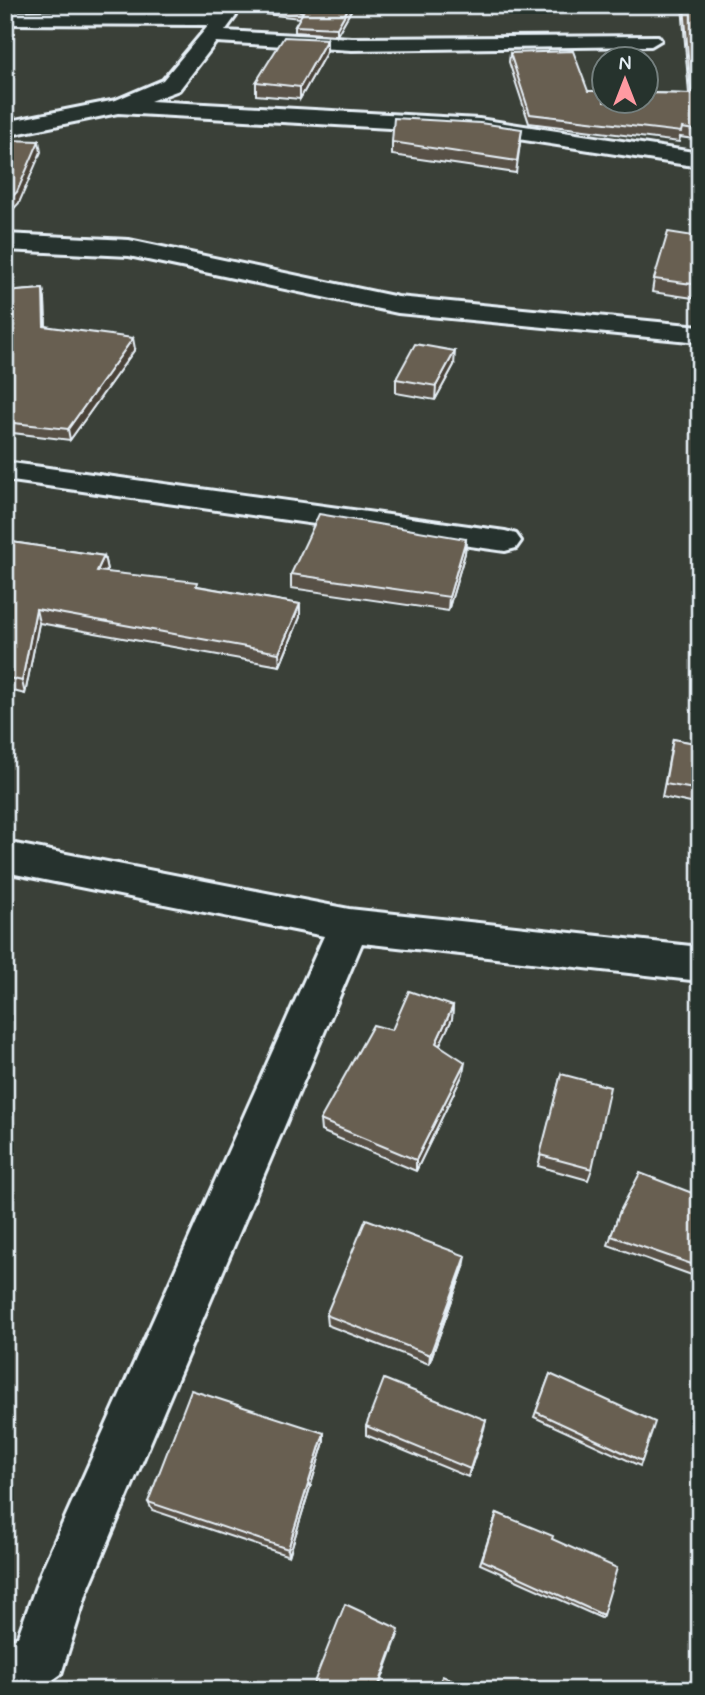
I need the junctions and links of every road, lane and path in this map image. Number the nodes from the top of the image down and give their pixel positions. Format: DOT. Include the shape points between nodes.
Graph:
graph roads {
  1 [pos="5,18"];
  2 [pos="222,20"];
  3 [pos="651,40"];
  4 [pos="118,106"];
  5 [pos="5,129"];
  6 [pos="700,160"];
  7 [pos="5,242"];
  8 [pos="700,334"];
  9 [pos="5,471"];
  10 [pos="505,541"];
  11 [pos="5,857"];
  12 [pos="348,925"];
  13 [pos="700,964"];
  14 [pos="5,1680"];
  1 -- 2 [label="street"];
  2 -- 3 [label="street" via="352,44"];
  2 -- 4 [label="street" via="171,85"];
  4 -- 5 [label="street"];
  4 -- 6 [label="street" via="479,126"];
  7 -- 8 [label="street" via="130,248 398,305"];
  9 -- 10 [label="street"];
  11 -- 12 [label="street"];
  12 -- 13 [label="street"];
  12 -- 14 [label="street" via="60,1591 41,1654"];
}
